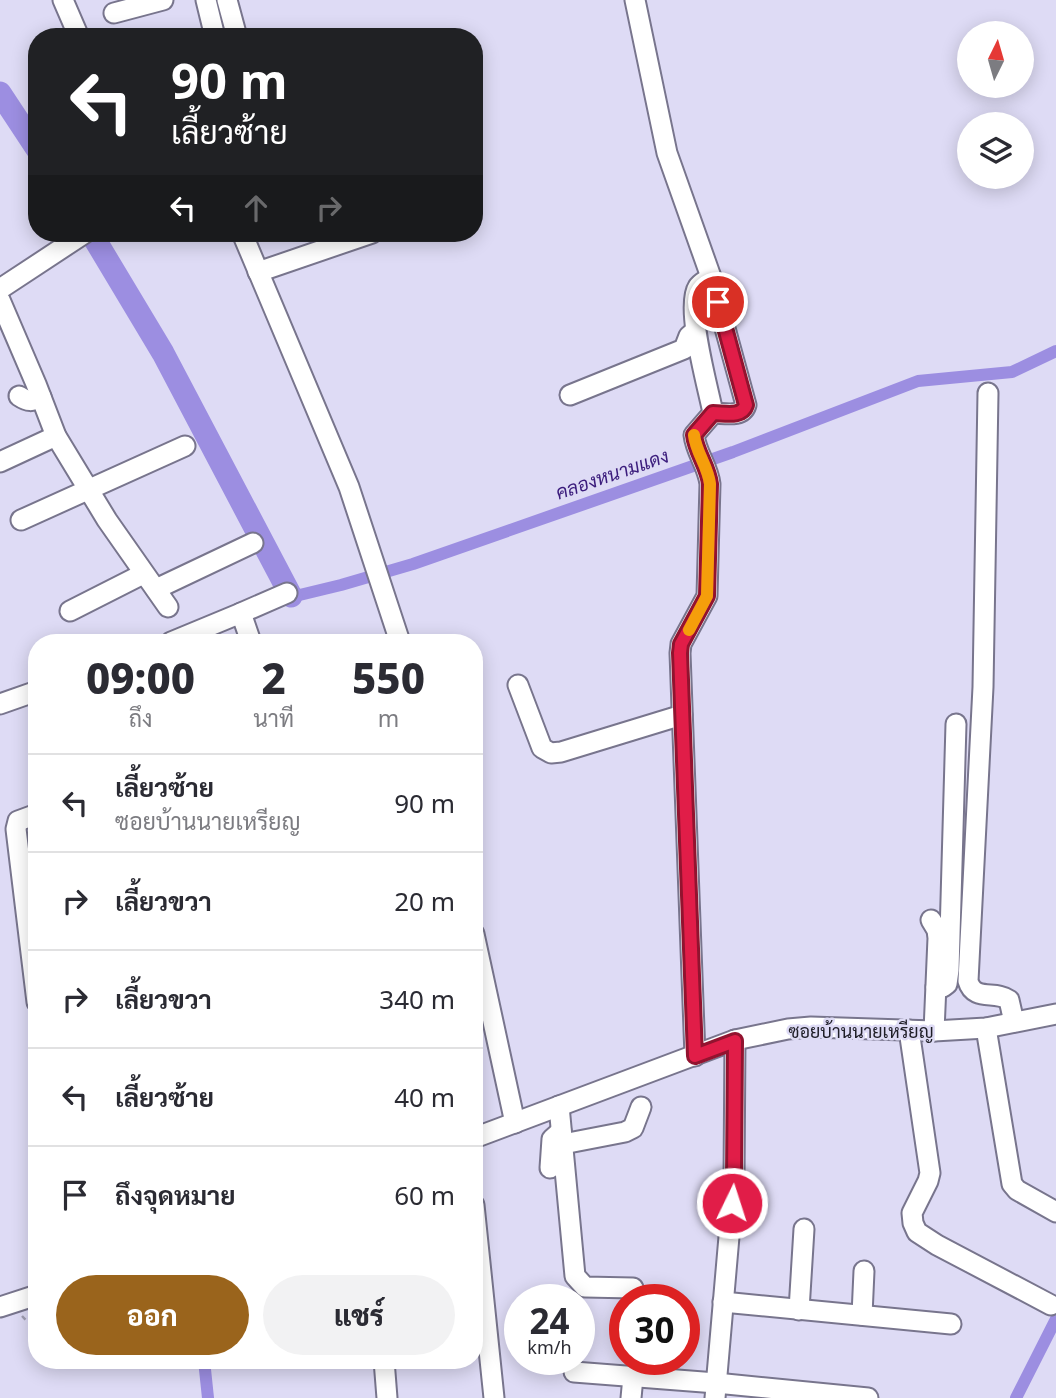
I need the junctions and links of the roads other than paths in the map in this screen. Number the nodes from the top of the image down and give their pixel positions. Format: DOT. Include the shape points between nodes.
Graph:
graph roads {
  1 [pos="63,0"];
  2 [pos="163,0"];
  3 [pos="206,0"];
  4 [pos="227,0"];
  5 [pos="635,0"];
  6 [pos="114,13"];
  7 [pos="75,28"];
  8 [pos="213,28"];
  9 [pos="235,28"];
  10 [pos="71,242"];
  11 [pos="246,242"];
  12 [pos="346,242"];
  13 [pos="258,272"];
  14 [pos="711,277"];
  15 [pos="0,289"];
  16 [pos="0,300"];
  17 [pos="695,331"];
  18 [pos="988,393"];
  19 [pos="570,395"];
  20 [pos="19,396"];
  21 [pos="41,397"];
  22 [pos="713,413"];
  23 [pos="56,436"];
  24 [pos="185,446"];
  25 [pos="0,462"];
  26 [pos="88,491"];
  27 [pos="21,520"];
  28 [pos="253,543"];
  29 [pos="143,574"];
  30 [pos="156,589"];
  31 [pos="287,593"];
  32 [pos="168,607"];
  33 [pos="69,611"];
  34 [pos="245,625"];
  35 [pos="206,634"];
  36 [pos="397,634"];
  37 [pos="518,685"];
  38 [pos="28,694"];
  39 [pos="0,704"];
  40 [pos="682,715"];
  41 [pos="956,724"];
  42 [pos="28,817"];
  43 [pos="28,916"];
  44 [pos="931,920"];
  45 [pos="483,975"];
  46 [pos="936,987"];
  47 [pos="1056,1014"];
  48 [pos="1014,1022"];
  49 [pos="986,1028"];
  50 [pos="909,1030"];
  51 [pos="934,1031"];
  52 [pos="735,1041"];
  53 [pos="695,1056"];
  54 [pos="559,1106"];
  55 [pos="641,1107"];
  56 [pos="515,1123"];
  57 [pos="483,1135"];
  58 [pos="562,1137"];
  59 [pos="550,1168"];
  60 [pos="1056,1212"];
  61 [pos="804,1228"];
  62 [pos="864,1271"];
  63 [pos="609,1288"];
  64 [pos="483,1292"];
  65 [pos="28,1298"];
  66 [pos="723,1302"];
  67 [pos="5,1305"];
  68 [pos="1051,1305"];
  69 [pos="799,1310"];
  70 [pos="862,1315"];
  71 [pos="951,1324"];
  72 [pos="385,1369"];
  73 [pos="595,1374"];
  74 [pos="633,1377"];
  75 [pos="716,1390"];
  76 [pos="766,1393"];
  77 [pos="387,1398"];
  78 [pos="494,1398"];
  79 [pos="631,1398"];
  80 [pos="861,1398"];
  1 -- 7 [label="street"];
  2 -- 6 [label="street"];
  3 -- 8 [label="street"];
  4 -- 9 [label="street"];
  5 -- 14 [label="street" via="667,153"];
  10 -- 15 [label="street"];
  11 -- 13 [label="street"];
  12 -- 13 [label="street"];
  13 -- 36 [label="street" via="349,487"];
  14 -- 17 [label="street" via="698,286"];
  14 -- 22 [label="street" via="746,405 740,413"];
  16 -- 21 [label="street"];
  17 -- 19 [label="street" via="684,349"];
  17 -- 22 [label="street"];
  18 -- 48 [label="street" via="983,687 968,981 976,993 1005,996"];
  20 -- 21 [label="street" via="27,401"];
  21 -- 23 [label="street"];
  22 -- 40 [label="street" via="694,435 695,448 708,472 707,596 681,644"];
  23 -- 25 [label="street"];
  23 -- 26 [label="street"];
  24 -- 26 [label="street"];
  26 -- 27 [label="street"];
  26 -- 29 [label="street"];
  28 -- 30 [label="street"];
  29 -- 30 [label="street"];
  29 -- 33 [label="street"];
  30 -- 32 [label="street"];
  31 -- 34 [label="street"];
  34 -- 35 [label="street"];
  37 -- 40 [label="street" via="542,748 551,753"];
  38 -- 39 [label="street"];
  40 -- 53 [label="street"];
  41 -- 46 [label="street" via="950,970 947,984"];
  42 -- 43 [label="street" via="18,821 16,829"];
  44 -- 46 [label="street" via="938,938"];
  45 -- 56 [label="street"];
  46 -- 51 [label="street"];
  47 -- 48 [label="street, ซอยบ้านนายเหรียญ"];
  48 -- 49 [label="street, ซอยบ้านนายเหรียญ"];
  49 -- 51 [label="street, ซอยบ้านนายเหรียญ"];
  49 -- 60 [label="street" via="1012,1184"];
  50 -- 51 [label="street, ซอยบ้านนายเหรียญ"];
  50 -- 52 [label="street, ซอยบ้านนายเหรียญ" via="788,1029"];
  50 -- 68 [label="street" via="930,1173 912,1213 917,1232"];
  52 -- 53 [label="street, ซอยบ้านนายเหรียญ"];
  52 -- 66 [label="street" via="734,1179"];
  53 -- 54 [label="street, ซอยบ้านนายเหรียญ"];
  54 -- 56 [label="street, ซอยบ้านนายเหรียญ"];
  54 -- 58 [label="street"];
  55 -- 58 [label="street" via="633,1128 625,1132"];
  56 -- 57 [label="street, ซอยบ้านนายเหรียญ"];
  58 -- 59 [label="street" via="552,1139"];
  58 -- 63 [label="street" via="575,1276 584,1287"];
  61 -- 69 [label="street"];
  62 -- 70 [label="street"];
  64 -- 78 [label="street"];
  65 -- 67 [label="street"];
  66 -- 69 [label="street"];
  66 -- 75 [label="street"];
  69 -- 70 [label="street"];
  70 -- 71 [label="street"];
  72 -- 77 [label="street"];
  73 -- 74 [label="street"];
  74 -- 75 [label="street"];
  74 -- 79 [label="street"];
  75 -- 76 [label="street"];
  76 -- 80 [label="street"];
}
